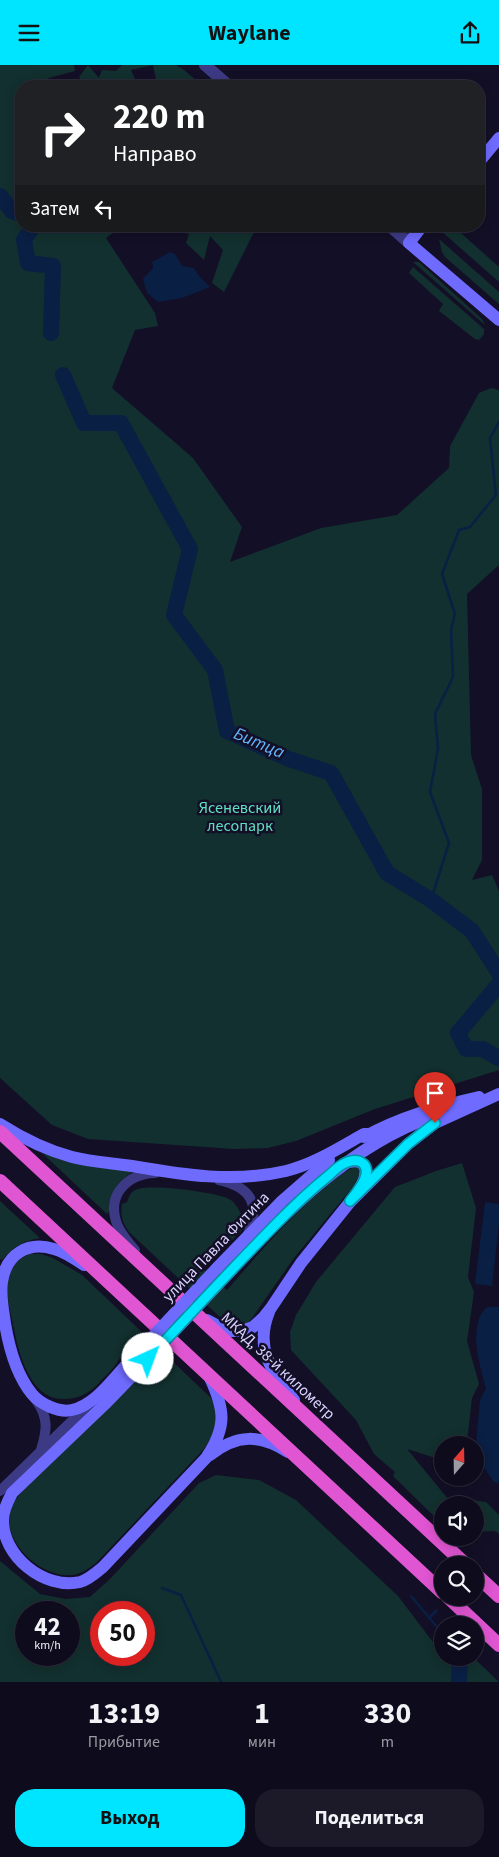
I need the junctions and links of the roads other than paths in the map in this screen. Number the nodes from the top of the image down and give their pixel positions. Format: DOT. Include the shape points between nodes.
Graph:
graph roads {
  1 [pos="205,65"];
  2 [pos="222,80"];
  3 [pos="499,139"];
  4 [pos="485,154"];
  5 [pos="397,232"];
  6 [pos="417,232"];
  7 [pos="409,243"];
  8 [pos="499,319"];
  9 [pos="499,1093"];
  10 [pos="0,1124"];
  11 [pos="0,1132"];
  12 [pos="370,1134"];
  13 [pos="342,1164"];
  14 [pos="166,1173"];
  15 [pos="208,1177"];
  16 [pos="0,1181"];
  17 [pos="350,1201"];
  18 [pos="247,1236"];
  19 [pos="222,1272"];
  20 [pos="174,1294"];
  21 [pos="124,1296"];
  22 [pos="0,1298"];
  23 [pos="271,1308"];
  24 [pos="131,1368"];
  25 [pos="209,1376"];
  26 [pos="33,1395"];
  27 [pos="96,1396"];
  28 [pos="307,1418"];
  29 [pos="41,1451"];
  30 [pos="206,1458"];
  31 [pos="303,1463"];
  32 [pos="6,1492"];
  33 [pos="0,1505"];
  34 [pos="0,1543"];
  35 [pos="15,1554"];
  36 [pos="456,1556"];
  37 [pos="484,1582"];
  38 [pos="434,1585"];
  39 [pos="499,1596"];
  40 [pos="458,1606"];
  41 [pos="499,1645"];
  1 -- 2 [label="street"];
  3 -- 4 [label="main road"];
  5 -- 7 [label="street"];
  6 -- 7 [label="main road"];
  7 -- 8 [label="main road"];
  9 -- 12 [label="main road, улица Павла Фитина" via="449,1103"];
  9 -- 13 [label="main road, улица Павла Фитина" via="421,1121 364,1149"];
  9 -- 17 [label="main road" via="435,1123 408,1144"];
  10 -- 14 [label="main road" via="61,1154"];
  11 -- 20 [label="highway, МКАД, 38-й километр"];
  12 -- 15 [label="main road" via="287,1171"];
  12 -- 18 [label="main road, улица Павла Фитина" via="312,1174"];
  13 -- 17 [label="main road" via="354,1160 365,1165 364,1181"];
  13 -- 19 [label="main road, улица Павла Фитина"];
  14 -- 15 [label="main road"];
  14 -- 20 [label="street" via="147,1174 126,1182 120,1190 115,1211 124,1237"];
  15 -- 18 [label="street" via="242,1188 249,1196 254,1214"];
  16 -- 21 [label="highway"];
  17 -- 23 [label="main road" via="301,1263"];
  18 -- 19 [label="main road, улица Павла Фитина"];
  19 -- 24 [label="main road, улица Павла Фитина, bridge"];
  20 -- 23 [label="main road" via="207,1321 232,1331 253,1327"];
  20 -- 28 [label="highway, МКАД, 38-й километр"];
  21 -- 22 [label="main road" via="70,1256 38,1246 26,1248 10,1259"];
  21 -- 25 [label="highway"];
  22 -- 26 [label="main road" via="11,1353"];
  23 -- 28 [label="main road" via="264,1332 267,1359"];
  24 -- 27 [label="main road, улица Павла Фитина"];
  24 -- 32 [label="main road, улица Павла Фитина" via="105,1404"];
  25 -- 30 [label="main road" via="223,1415 216,1443"];
  25 -- 31 [label="highway"];
  26 -- 27 [label="main road" via="45,1404 70,1411"];
  26 -- 29 [label="street" via="46,1417"];
  27 -- 29 [label="street, улица Павла Фитина"];
  28 -- 36 [label="highway, МКАД, 38-й километр"];
  29 -- 32 [label="street, улица Павла Фитина"];
  30 -- 31 [label="main road" via="219,1447 258,1438"];
  30 -- 35 [label="main road" via="103,1567 81,1582 60,1583 40,1576"];
  31 -- 38 [label="highway"];
  32 -- 33 [label="street, улица Павла Фитина"];
  32 -- 35 [label="main road" via="4,1531"];
  34 -- 35 [label="street"];
  37 -- 39 [label="highway"];
  40 -- 41 [label="highway"];
}
